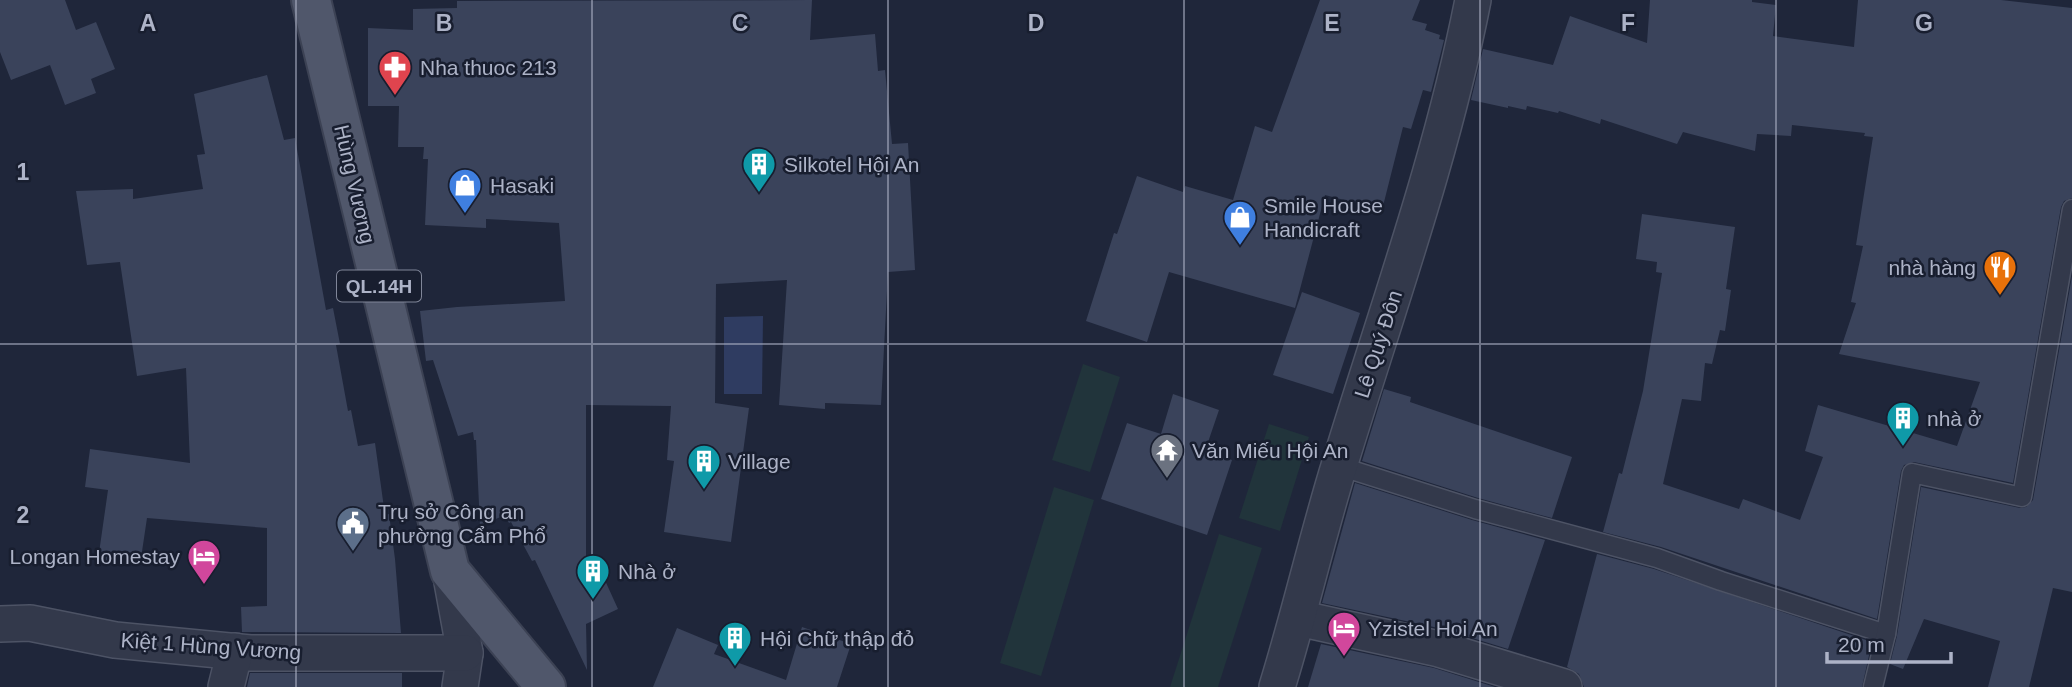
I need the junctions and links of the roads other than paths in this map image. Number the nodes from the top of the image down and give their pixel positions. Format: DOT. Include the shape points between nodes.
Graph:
graph roads {
  1 [pos="311,0"];
  2 [pos="1474,0"];
  3 [pos="2072,209"];
  4 [pos="1339,466"];
  5 [pos="450,571"];
  6 [pos="1298,618"];
  7 [pos="0,624"];
  8 [pos="1886,634"];
  9 [pos="235,651"];
  10 [pos="463,670"];
  11 [pos="226,687"];
  12 [pos="546,687"];
  13 [pos="1276,687"];
  14 [pos="1564,687"];
  15 [pos="1873,687"];
  1 -- 5 [label="main road, Hùng Vương / QL.14H"];
  2 -- 4 [label="street, Lê Quý Đôn" via="1441,137"];
  3 -- 8 [label="lane" via="2022,497 1912,473"];
  4 -- 6 [label="street, Lê Quý Đôn"];
  4 -- 8 [label="lane" via="1475,509 1657,558"];
  5 -- 10 [label="street"];
  5 -- 12 [label="main road, QL.14H"];
  6 -- 13 [label="street, Lê Quý Đôn"];
  6 -- 14 [label="street" via="1439,649"];
  7 -- 9 [label="street, Kiệt 1 Hùng Vương"];
  8 -- 15 [label="lane"];
  9 -- 10 [label="street, Kiệt 1 Hùng Vương"];
  9 -- 11 [label="street"];
}
